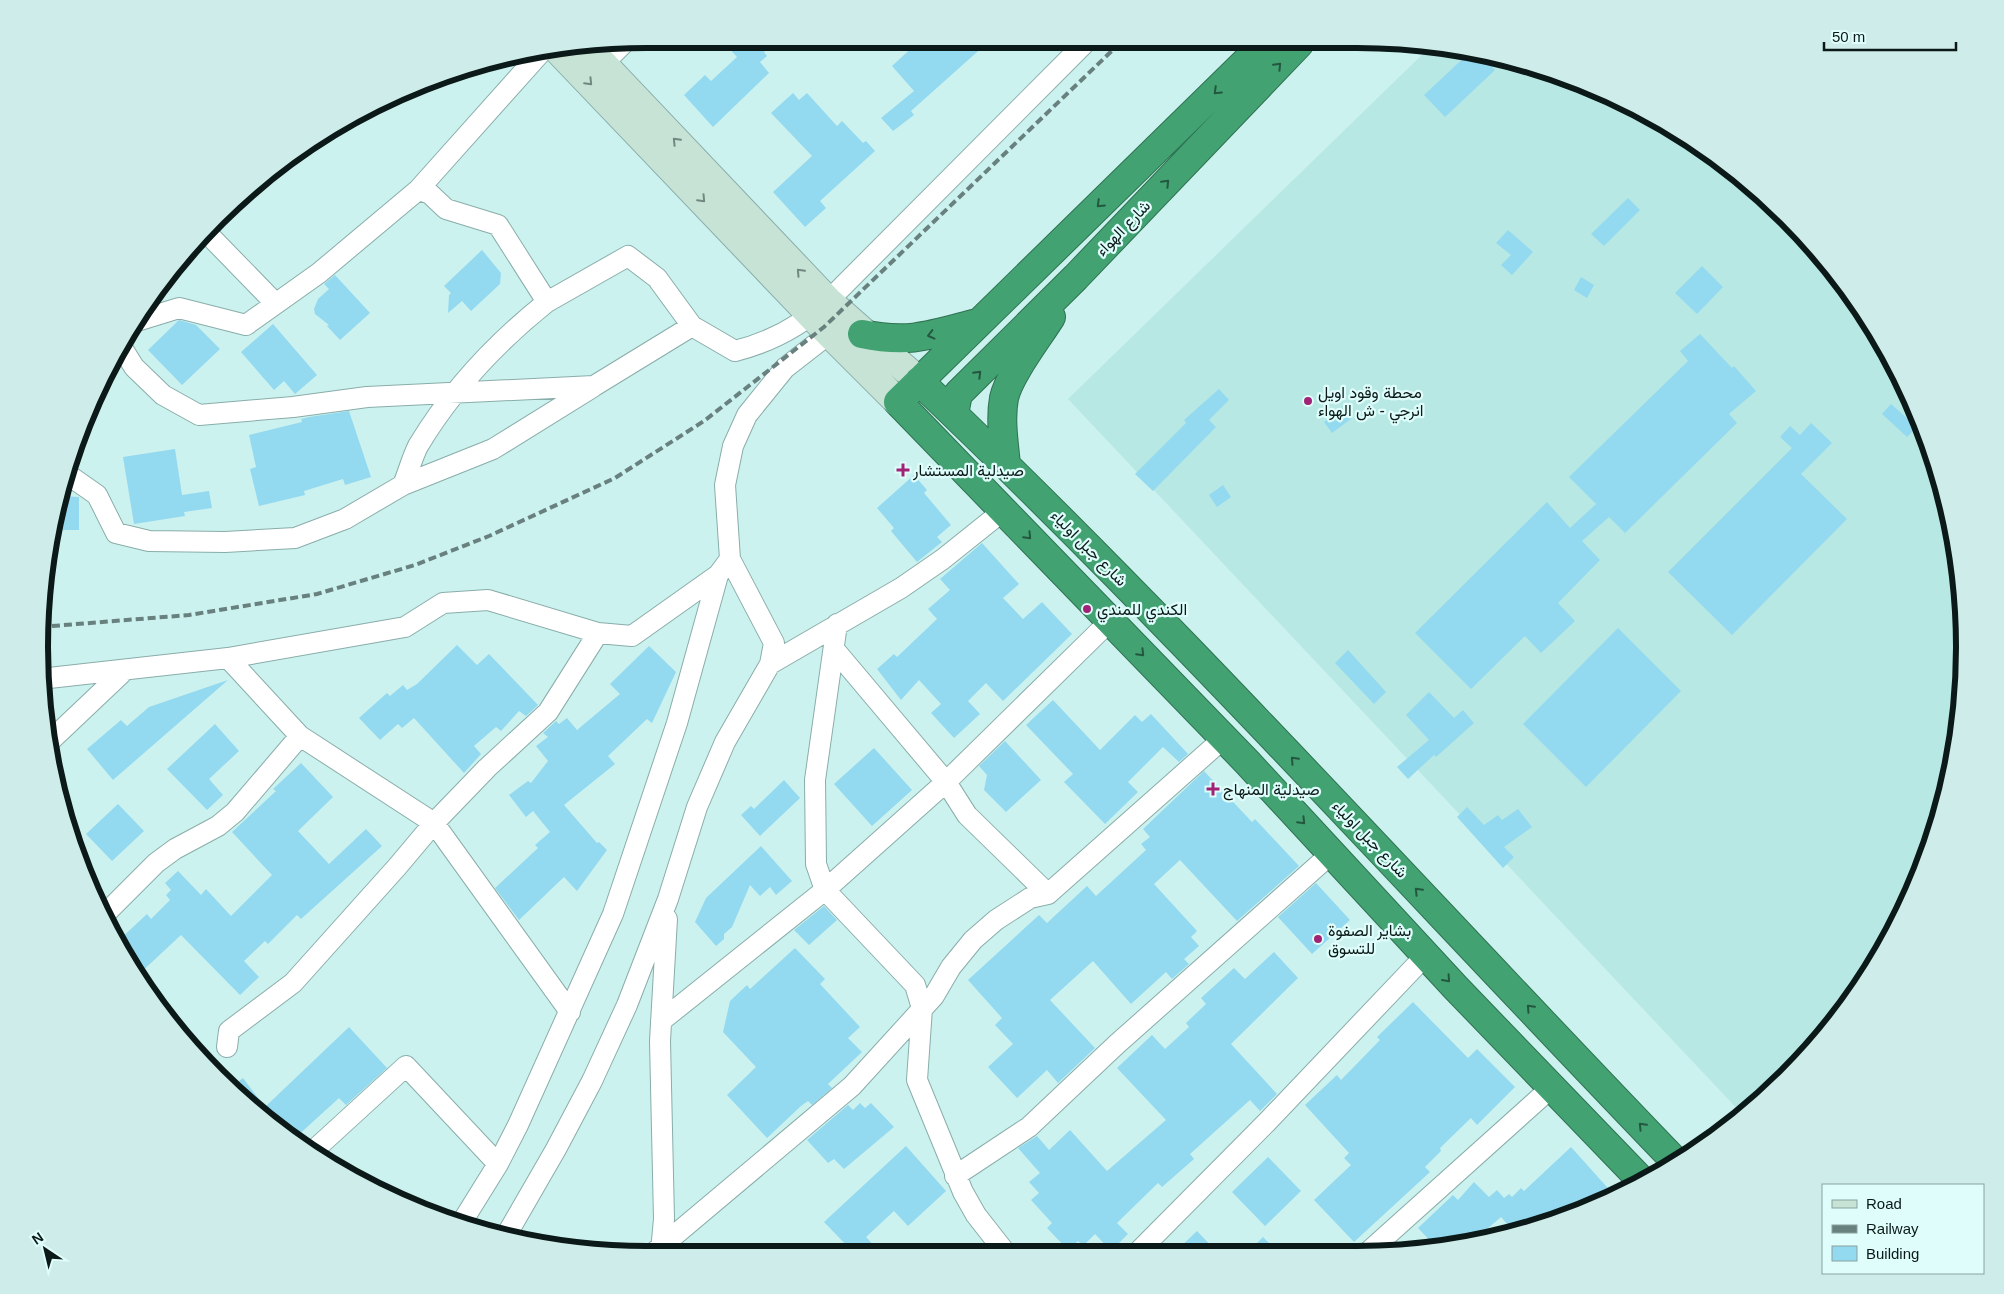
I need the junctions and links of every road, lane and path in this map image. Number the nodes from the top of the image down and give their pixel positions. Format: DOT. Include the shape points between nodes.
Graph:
graph roads {
  1 [pos="1078,48"];
  2 [pos="1260,48"];
  3 [pos="1295,48"];
  4 [pos="618,49"];
  5 [pos="590,51"];
  6 [pos="562,54"];
  7 [pos="537,58"];
  8 [pos="603,64"];
  9 [pos="418,190"];
  10 [pos="210,237"];
  11 [pos="1076,277"];
  12 [pos="548,302"];
  13 [pos="275,304"];
  14 [pos="823,317"];
  15 [pos="146,318"];
  16 [pos="978,322"];
  17 [pos="692,326"];
  18 [pos="862,334"];
  19 [pos="125,352"];
  20 [pos="919,381"];
  21 [pos="594,386"];
  22 [pos="455,394"];
  23 [pos="898,402"];
  24 [pos="954,414"];
  25 [pos="930,435"];
  26 [pos="1006,465"];
  27 [pos="72,478"];
  28 [pos="403,485"];
  29 [pos="1004,511"];
  30 [pos="730,559"];
  31 [pos="718,575"];
  32 [pos="1110,621"];
  33 [pos="837,624"];
  34 [pos="598,633"];
  35 [pos="834,650"];
  36 [pos="228,658"];
  37 [pos="770,664"];
  38 [pos="125,670"];
  39 [pos="49,678"];
  40 [pos="300,736"];
  41 [pos="55,737"];
  42 [pos="1224,738"];
  43 [pos="946,782"];
  44 [pos="434,823"];
  45 [pos="1332,853"];
  46 [pos="825,890"];
  47 [pos="1048,894"];
  48 [pos="668,899"];
  49 [pos="108,911"];
  50 [pos="1426,955"];
  51 [pos="922,1008"];
  52 [pos="570,1012"];
  53 [pos="661,1021"];
  54 [pos="227,1047"];
  55 [pos="1552,1086"];
  56 [pos="317,1147"];
  57 [pos="1671,1157"];
  58 [pos="498,1164"];
  59 [pos="956,1176"];
  60 [pos="1638,1176"];
  61 [pos="464,1218"];
  62 [pos="509,1230"];
  63 [pos="1382,1245"];
  64 [pos="660,1246"];
  65 [pos="664,1246"];
  66 [pos="1000,1246"];
  67 [pos="1144,1246"];
  1 -- 14 [label="street"];
  2 -- 16 [label="highway, شارع الهواء, one-way"];
  11 -- 3 [label="highway, شارع الهواء, one-way"];
  4 -- 8 [label="street"];
  5 -- 8 [label="street"];
  6 -- 14 [label="street, one-way"];
  7 -- 9 [label="street"];
  14 -- 8 [label="street, one-way"];
  9 -- 12 [label="street" via="429,193 446,209 498,225"];
  9 -- 13 [label="street"];
  10 -- 13 [label="street"];
  24 -- 11 [label="highway, شارع الهواء, one-way" via="958,394"];
  11 -- 26 [label="highway" via="1004,397 1002,420"];
  12 -- 17 [label="street" via="628,256 657,278"];
  12 -- 22 [label="street" via="488,356"];
  13 -- 15 [label="street" via="246,325 179,308"];
  14 -- 17 [label="street" via="763,344 735,351"];
  14 -- 18 [label="street"];
  14 -- 23 [label="street"];
  14 -- 30 [label="street" via="747,415 733,446 726,485"];
  16 -- 18 [label="highway, one-way" via="913,339 887,339"];
  16 -- 20 [label="highway, شارع الهواء"];
  17 -- 21 [label="street"];
  18 -- 20 [label="street"];
  19 -- 22 [label="street" via="134,367 163,395 199,415 367,397"];
  20 -- 23 [label="highway, شارع الهواء"];
  20 -- 24 [label="highway, شارع جبل اولياء"];
  21 -- 22 [label="street"];
  21 -- 28 [label="street" via="493,449"];
  22 -- 28 [label="street" via="418,448"];
  23 -- 25 [label="highway"];
  24 -- 25 [label="highway"];
  24 -- 26 [label="highway, شارع جبل اولياء"];
  25 -- 29 [label="highway"];
  57 -- 26 [label="highway, شارع جبل اولياء, one-way" via="1264,728"];
  27 -- 28 [label="street" via="97,495 116,533 149,542 295,538 345,519"];
  29 -- 32 [label="highway, one-way"];
  29 -- 33 [label="street" via="901,588"];
  30 -- 31 [label="street"];
  30 -- 37 [label="street" via="774,643"];
  31 -- 34 [label="street" via="632,636"];
  31 -- 52 [label="street" via="677,723 628,874"];
  32 -- 42 [label="highway, one-way"];
  32 -- 43 [label="street"];
  33 -- 35 [label="street"];
  33 -- 37 [label="street"];
  34 -- 36 [label="street" via="488,600 452,602 442,603 405,627"];
  34 -- 44 [label="street" via="548,712"];
  35 -- 43 [label="street"];
  35 -- 46 [label="street" via="815,780 816,864"];
  36 -- 38 [label="street"];
  36 -- 40 [label="street"];
  37 -- 48 [label="street" via="725,742 711,774 697,807"];
  38 -- 39 [label="street"];
  38 -- 41 [label="street"];
  40 -- 44 [label="street"];
  40 -- 49 [label="street" via="235,812 218,826 174,849 156,863"];
  42 -- 45 [label="highway, one-way"];
  42 -- 47 [label="street"];
  43 -- 46 [label="street"];
  43 -- 47 [label="street" via="967,815"];
  44 -- 52 [label="street"];
  44 -- 54 [label="street" via="293,983 229,1031"];
  45 -- 50 [label="highway"];
  45 -- 59 [label="street" via="1117,1044 1029,1127"];
  46 -- 51 [label="street" via="915,985"];
  46 -- 53 [label="street"];
  47 -- 51 [label="street" via="1030,898 978,935"];
  48 -- 53 [label="street"];
  48 -- 62 [label="street" via="627,1005 592,1081"];
  50 -- 55 [label="highway, one-way"];
  50 -- 67 [label="street"];
  51 -- 59 [label="street" via="918,1080"];
  51 -- 65 [label="street" via="852,1086"];
  52 -- 58 [label="street"];
  53 -- 64 [label="street" via="664,1219"];
  55 -- 60 [label="highway"];
  55 -- 63 [label="street"];
  56 -- 58 [label="street" via="406,1066"];
  58 -- 61 [label="street"];
  59 -- 66 [label="street" via="976,1215"];
}
